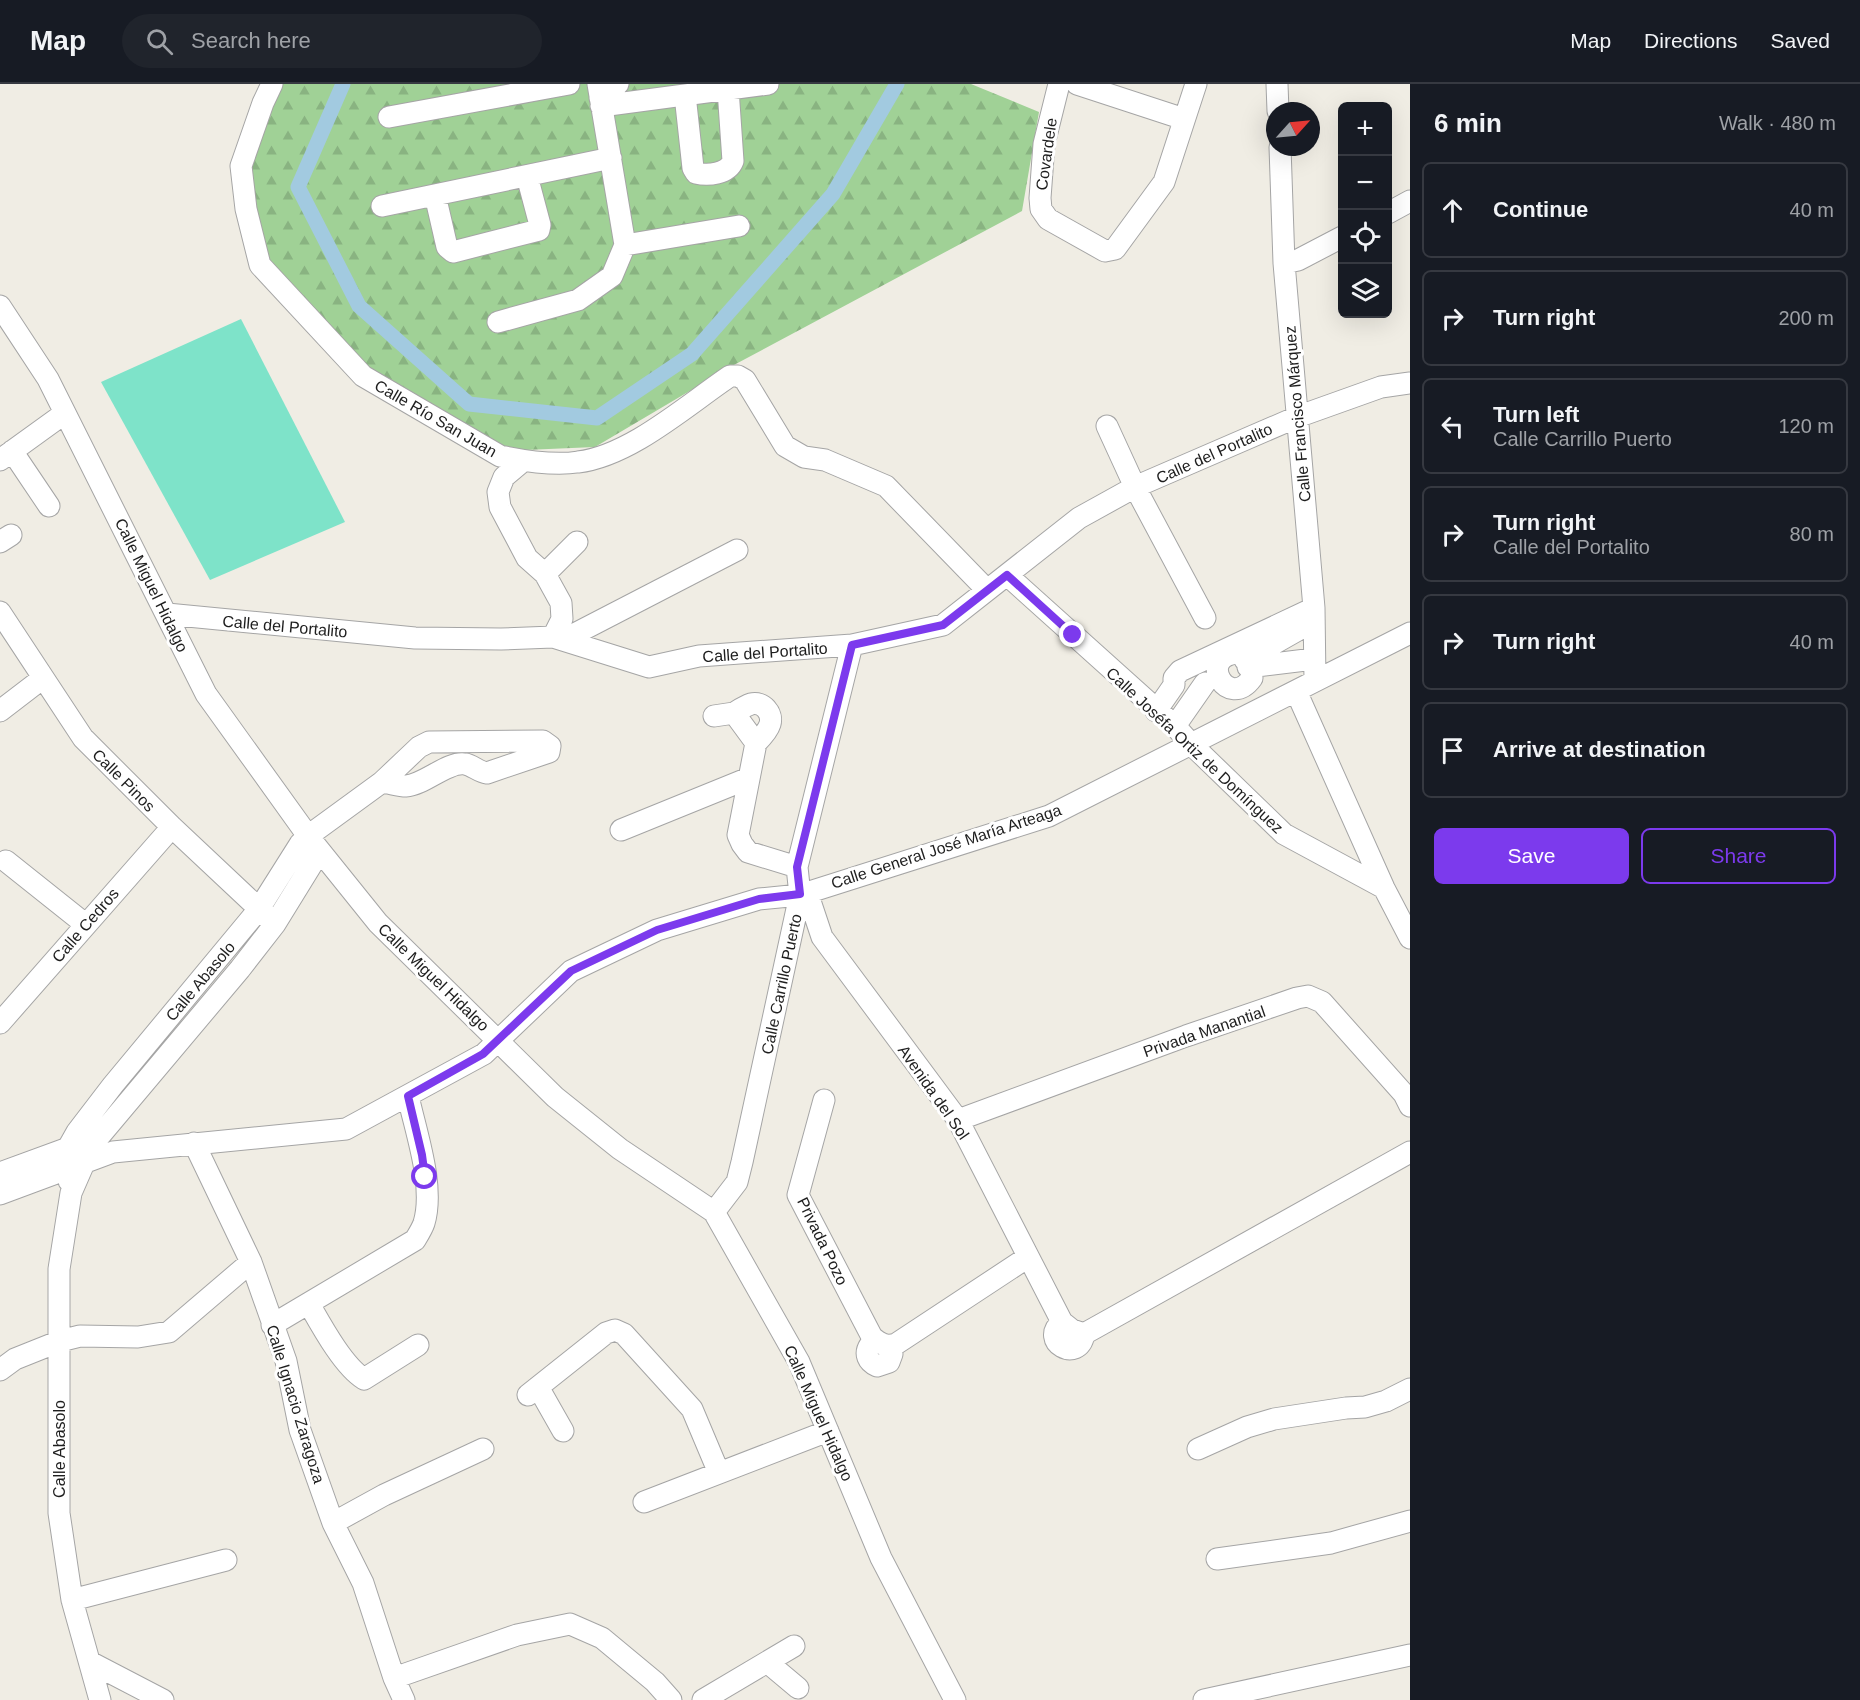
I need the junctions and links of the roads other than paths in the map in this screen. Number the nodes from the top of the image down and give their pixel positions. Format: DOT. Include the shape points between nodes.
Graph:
graph roads {
  1 [pos="272,84"];
  2 [pos="568,84"];
  3 [pos="618,84"];
  4 [pos="768,84"];
  5 [pos="1059,84"];
  6 [pos="1077,84"];
  7 [pos="1196,84"];
  8 [pos="1277,84"];
  9 [pos="728,89"];
  10 [pos="685,94"];
  11 [pos="600,96"];
  12 [pos="1278,102"];
  13 [pos="389,117"];
  14 [pos="1184,119"];
  15 [pos="1280,156"];
  16 [pos="611,158"];
  17 [pos="526,176"];
  18 [pos="435,195"];
  19 [pos="1410,201"];
  20 [pos="382,206"];
  21 [pos="1392,211"];
  22 [pos="739,226"];
  23 [pos="1338,239"];
  24 [pos="625,245"];
  25 [pos="1284,263"];
  26 [pos="0,306"];
  27 [pos="498,322"];
  28 [pos="1410,383"];
  29 [pos="65,413"];
  30 [pos="1297,417"];
  31 [pos="1107,426"];
  32 [pos="6,455"];
  33 [pos="523,461"];
  34 [pos="1135,488"];
  35 [pos="49,506"];
  36 [pos="577,542"];
  37 [pos="737,550"];
  38 [pos="545,574"];
  39 [pos="1007,575"];
  40 [pos="987,590"];
  41 [pos="0,612"];
  42 [pos="167,614"];
  43 [pos="1314,615"];
  44 [pos="1205,618"];
  45 [pos="1410,633"];
  46 [pos="558,639"];
  47 [pos="852,645"];
  48 [pos="1314,659"];
  49 [pos="1245,660"];
  50 [pos="43,678"];
  51 [pos="1315,681"];
  52 [pos="1217,683"];
  53 [pos="1174,685"];
  54 [pos="1296,691"];
  55 [pos="1264,706"];
  56 [pos="0,711"];
  57 [pos="1156,711"];
  58 [pos="724,714"];
  59 [pos="1241,718"];
  60 [pos="1175,726"];
  61 [pos="1191,744"];
  62 [pos="749,778"];
  63 [pos="382,782"];
  64 [pos="172,827"];
  65 [pos="621,830"];
  66 [pos="314,844"];
  67 [pos="6,861"];
  68 [pos="299,866"];
  69 [pos="797,867"];
  70 [pos="803,893"];
  71 [pos="1395,894"];
  72 [pos="259,909"];
  73 [pos="85,924"];
  74 [pos="275,924"];
  75 [pos="822,938"];
  76 [pos="1410,938"];
  77 [pos="789,949"];
  78 [pos="222,954"];
  79 [pos="240,969"];
  80 [pos="0,1023"];
  81 [pos="499,1040"];
  82 [pos="408,1096"];
  83 [pos="824,1100"];
  84 [pos="1410,1106"];
  85 [pos="93,1110"];
  86 [pos="958,1120"];
  87 [pos="106,1128"];
  88 [pos="194,1143"];
  89 [pos="1410,1152"];
  90 [pos="78,1155"];
  91 [pos="0,1173"];
  92 [pos="0,1194"];
  93 [pos="714,1212"];
  94 [pos="1028,1257"];
  95 [pos="251,1262"];
  96 [pos="309,1304"];
  97 [pos="273,1325"];
  98 [pos="60,1341"];
  99 [pos="418,1345"];
  100 [pos="0,1370"];
  101 [pos="1410,1389"];
  102 [pos="563,1431"];
  103 [pos="828,1431"];
  104 [pos="483,1449"];
  105 [pos="1198,1449"];
  106 [pos="719,1473"];
  107 [pos="644,1502"];
  108 [pos="1410,1521"];
  109 [pos="333,1523"];
  110 [pos="1217,1559"];
  111 [pos="226,1560"];
  112 [pos="72,1600"];
  113 [pos="794,1646"];
  114 [pos="1410,1655"];
  115 [pos="90,1662"];
  116 [pos="767,1662"];
  117 [pos="394,1678"];
  118 [pos="798,1688"];
  119 [pos="100,1700"];
  120 [pos="163,1700"];
  121 [pos="404,1700"];
  122 [pos="671,1700"];
  123 [pos="703,1700"];
  124 [pos="955,1700"];
  125 [pos="1204,1700"];
  1 -- 33 [label="street, Calle Río San Juan" via="241,166 246,209 260,265 363,376 500,456"];
  2 -- 13 [label="street"];
  3 -- 11 [label="street"];
  4 -- 9 [label="street"];
  5 -- 14 [label="street, Covardele" via="1044,144 1041,209 1048,219 1105,251 1115,249 1164,182"];
  6 -- 14 [label="street"];
  7 -- 14 [label="street"];
  8 -- 12 [label="street"];
  9 -- 10 [label="street"];
  9 -- 10 [label="street" via="733,161 725,171 702,175 693,168"];
  10 -- 11 [label="street"];
  11 -- 16 [label="street"];
  15 -- 25 [label="street, Calle Francisco Márquez"];
  16 -- 17 [label="street"];
  16 -- 24 [label="street"];
  17 -- 18 [label="street"];
  17 -- 18 [label="street" via="539,230 453,252 447,247"];
  18 -- 20 [label="street"];
  19 -- 21 [label="street"];
  22 -- 24 [label="street"];
  23 -- 25 [label="street"];
  24 -- 27 [label="street" via="612,276 578,300"];
  25 -- 30 [label="street, Calle Francisco Márquez"];
  26 -- 29 [label="street, Calle Miguel Hidalgo" via="48,379"];
  28 -- 30 [label="street, Calle del Portalito" via="1381,387"];
  29 -- 32 [label="street"];
  29 -- 42 [label="street, Calle Miguel Hidalgo"];
  30 -- 34 [label="street, Calle del Portalito"];
  30 -- 43 [label="street, Calle Francisco Márquez"];
  31 -- 34 [label="street"];
  32 -- 35 [label="street"];
  33 -- 38 [label="street" via="504,477 498,492 500,507 527,558"];
  33 -- 40 [label="street, Calle Río San Juan" via="576,463 596,459 633,443 730,376 738,376 745,380 785,446 804,457 825,460 886,486"];
  34 -- 39 [label="street, Calle del Portalito" via="1079,518"];
  34 -- 44 [label="street"];
  36 -- 38 [label="street"];
  37 -- 46 [label="street"];
  38 -- 46 [label="street" via="561,603"];
  39 -- 40 [label="street, Calle del Portalito"];
  39 -- 57 [label="street, Calle Joséfa Ortiz de Domínguez"];
  40 -- 47 [label="street, Calle del Portalito" via="943,625"];
  41 -- 50 [label="street, Calle Pinos"];
  42 -- 46 [label="street, Calle del Portalito" via="415,638"];
  42 -- 66 [label="street, Calle Miguel Hidalgo" via="206,694"];
  43 -- 48 [label="street, Calle Francisco Márquez"];
  43 -- 49 [label="street"];
  45 -- 51 [label="street, Calle General José María Arteaga"];
  46 -- 47 [label="street, Calle del Portalito" via="649,667 699,656"];
  47 -- 69 [label="street, Calle Carrillo Puerto"];
  48 -- 49 [label="street"];
  48 -- 51 [label="street, Calle Francisco Márquez"];
  49 -- 52 [label="street" via="1230,654 1224,657 1218,666"];
  49 -- 52 [label="street" via="1244,687 1232,689"];
  49 -- 53 [label="street" via="1179,671"];
  49 -- 55 [label="street"];
  50 -- 56 [label="street"];
  50 -- 64 [label="street, Calle Pinos" via="83,738"];
  51 -- 54 [label="street, Calle General José María Arteaga"];
  52 -- 53 [label="street"];
  52 -- 59 [label="street"];
  52 -- 60 [label="street"];
  53 -- 57 [label="street"];
  54 -- 55 [label="street, Calle General José María Arteaga"];
  54 -- 71 [label="street"];
  55 -- 59 [label="street, Calle General José María Arteaga"];
  57 -- 60 [label="street, Calle Joséfa Ortiz de Domínguez"];
  58 -- 62 [label="street" via="756,743"];
  59 -- 61 [label="street, Calle General José María Arteaga"];
  60 -- 61 [label="street, Calle Joséfa Ortiz de Domínguez"];
  61 -- 70 [label="street, Calle General José María Arteaga" via="1049,816"];
  61 -- 71 [label="street, Calle Joséfa Ortiz de Domínguez" via="1284,834"];
  62 -- 65 [label="street"];
  62 -- 69 [label="street" via="738,836 742,844 748,852"];
  63 -- 63 [label="street, Calle Abasolo" via="429,742 543,741 550,746 549,752 487,773 465,764 407,786"];
  63 -- 66 [label="street, Calle Abasolo"];
  64 -- 72 [label="street, Calle Pinos"];
  64 -- 73 [label="street, Calle Cedros"];
  66 -- 68 [label="street, Calle Abasolo" via="300,844"];
  66 -- 81 [label="street, Calle Miguel Hidalgo" via="378,923"];
  67 -- 73 [label="street"];
  68 -- 72 [label="street, Calle Abasolo"];
  68 -- 74 [label="street, Calle Abasolo"];
  69 -- 70 [label="street, Calle Carrillo Puerto"];
  70 -- 75 [label="street, Avenida del Sol"];
  70 -- 77 [label="street, Calle Carrillo Puerto"];
  70 -- 81 [label="street, Calle General José María Arteaga" via="759,899 657,930 571,971"];
  71 -- 76 [label="street"];
  72 -- 74 [label="street, Calle Pinos"];
  72 -- 78 [label="street, Calle Abasolo"];
  73 -- 80 [label="street, Calle Cedros"];
  74 -- 79 [label="street, Calle Abasolo"];
  75 -- 77 [label="street" via="813,945"];
  75 -- 86 [label="street, Avenida del Sol"];
  77 -- 93 [label="street, Calle Carrillo Puerto" via="737,1182"];
  78 -- 79 [label="street"];
  78 -- 85 [label="street, Calle Abasolo"];
  79 -- 87 [label="street, Calle Abasolo"];
  81 -- 82 [label="street, Calle General José María Arteaga" via="483,1054"];
  81 -- 93 [label="street, Calle Miguel Hidalgo" via="555,1097 611,1142"];
  82 -- 88 [label="street, Calle General José María Arteaga" via="346,1129"];
  82 -- 96 [label="street" via="428,1199 424,1224 415,1240"];
  83 -- 94 [label="street, Privada Pozo" via="798,1195 872,1337 883,1344 896,1344"];
  84 -- 86 [label="street, Privada Manantial" via="1404,1094 1322,1002 1308,996 1186,1036"];
  85 -- 87 [label="street"];
  85 -- 90 [label="street, Calle Abasolo"];
  86 -- 94 [label="street, Avenida del Sol"];
  87 -- 90 [label="street, Calle Abasolo"];
  88 -- 90 [label="street, Calle General José María Arteaga"];
  88 -- 95 [label="street, Calle Ignacio Zaragoza"];
  89 -- 94 [label="street, Avenida del Sol" via="1072,1329"];
  90 -- 91 [label="street, Calle General José María Arteaga"];
  90 -- 92 [label="street, Calle General José María Arteaga"];
  90 -- 98 [label="street, Calle Abasolo" via="59,1269"];
  93 -- 103 [label="street, Calle Miguel Hidalgo" via="799,1362"];
  95 -- 97 [label="street, Calle Ignacio Zaragoza"];
  95 -- 98 [label="street" via="170,1332 138,1337 80,1336"];
  96 -- 97 [label="street"];
  96 -- 99 [label="street" via="331,1341 364,1379"];
  97 -- 109 [label="street, Calle Ignacio Zaragoza" via="286,1361 300,1430"];
  98 -- 100 [label="street" via="15,1359"];
  98 -- 112 [label="street, Calle Abasolo" via="59,1514"];
  101 -- 105 [label="street" via="1365,1407 1274,1419"];
  102 -- 106 [label="street" via="533,1391 606,1332 615,1329 624,1334 692,1409"];
  103 -- 106 [label="street"];
  103 -- 124 [label="street, Calle Miguel Hidalgo" via="881,1558"];
  104 -- 109 [label="street"];
  106 -- 107 [label="street"];
  108 -- 110 [label="street" via="1331,1543"];
  109 -- 117 [label="street, Calle Ignacio Zaragoza" via="363,1583"];
  111 -- 112 [label="street"];
  112 -- 115 [label="street, Calle Abasolo"];
  113 -- 116 [label="street"];
  114 -- 125 [label="street"];
  115 -- 119 [label="street, Calle Abasolo"];
  115 -- 120 [label="street"];
  116 -- 118 [label="street"];
  116 -- 123 [label="street"];
  117 -- 121 [label="street, Calle Ignacio Zaragoza"];
  117 -- 122 [label="street" via="517,1635 570,1624 602,1638"];
}
